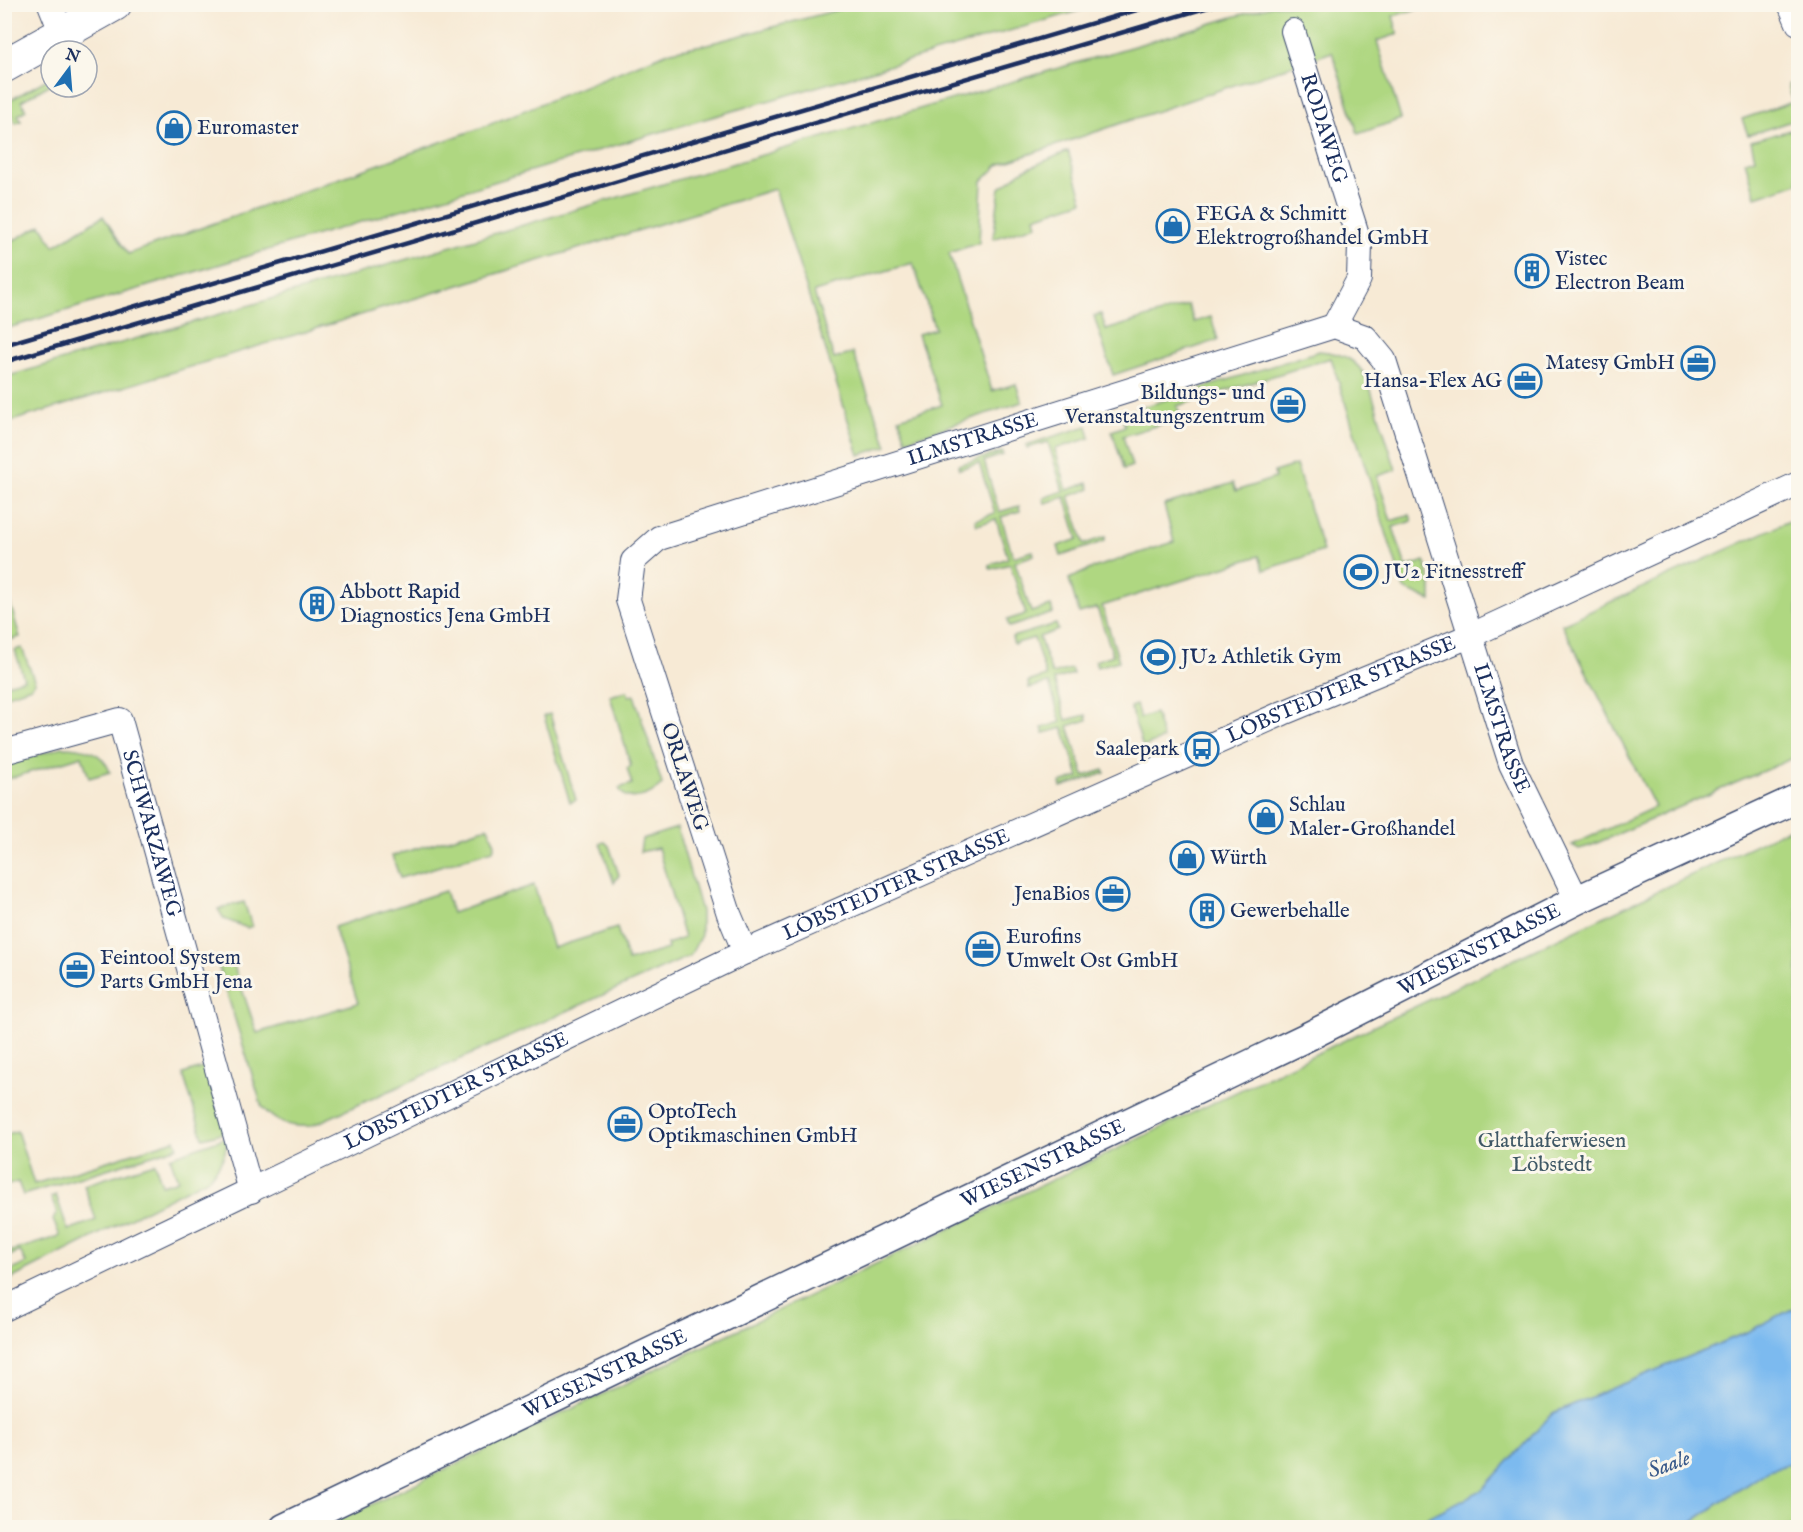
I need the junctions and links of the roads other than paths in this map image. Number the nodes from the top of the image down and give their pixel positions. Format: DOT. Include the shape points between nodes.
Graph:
graph roads {
  1 [pos="115,4"];
  2 [pos="1790,4"];
  3 [pos="56,19"];
  4 [pos="1798,23"];
  5 [pos="1293,31"];
  6 [pos="4,66"];
  7 [pos="1334,326"];
  8 [pos="1798,484"];
  9 [pos="628,600"];
  10 [pos="1472,635"];
  11 [pos="4,752"];
  12 [pos="1798,798"];
  13 [pos="1577,900"];
  14 [pos="745,952"];
  15 [pos="252,1191"];
  16 [pos="4,1309"];
  17 [pos="284,1527"];
  1 -- 3 [label="main road"];
  2 -- 4 [label="street"];
  3 -- 6 [label="main road"];
  5 -- 7 [label="street, RODAWEG" via="1360,244 1359,279"];
  7 -- 9 [label="street, ILMSTRASSE" via="659,538 633,561"];
  7 -- 10 [label="street, ILMSTRASSE" via="1365,337 1384,360"];
  8 -- 10 [label="street, LÖBSTEDTER STRASSE"];
  9 -- 14 [label="street, ORLAWEG" via="729,914"];
  10 -- 13 [label="street, ILMSTRASSE" via="1511,764"];
  10 -- 14 [label="street, LÖBSTEDTER STRASSE" via="1283,713"];
  11 -- 15 [label="street, SCHWARZAWEG" via="120,720"];
  12 -- 13 [label="street, WIESENSTRASSE"];
  13 -- 17 [label="street, WIESENSTRASSE" via="1311,1035"];
  14 -- 15 [label="street, LÖBSTEDTER STRASSE"];
  15 -- 16 [label="street, LÖBSTEDTER STRASSE"];
}
